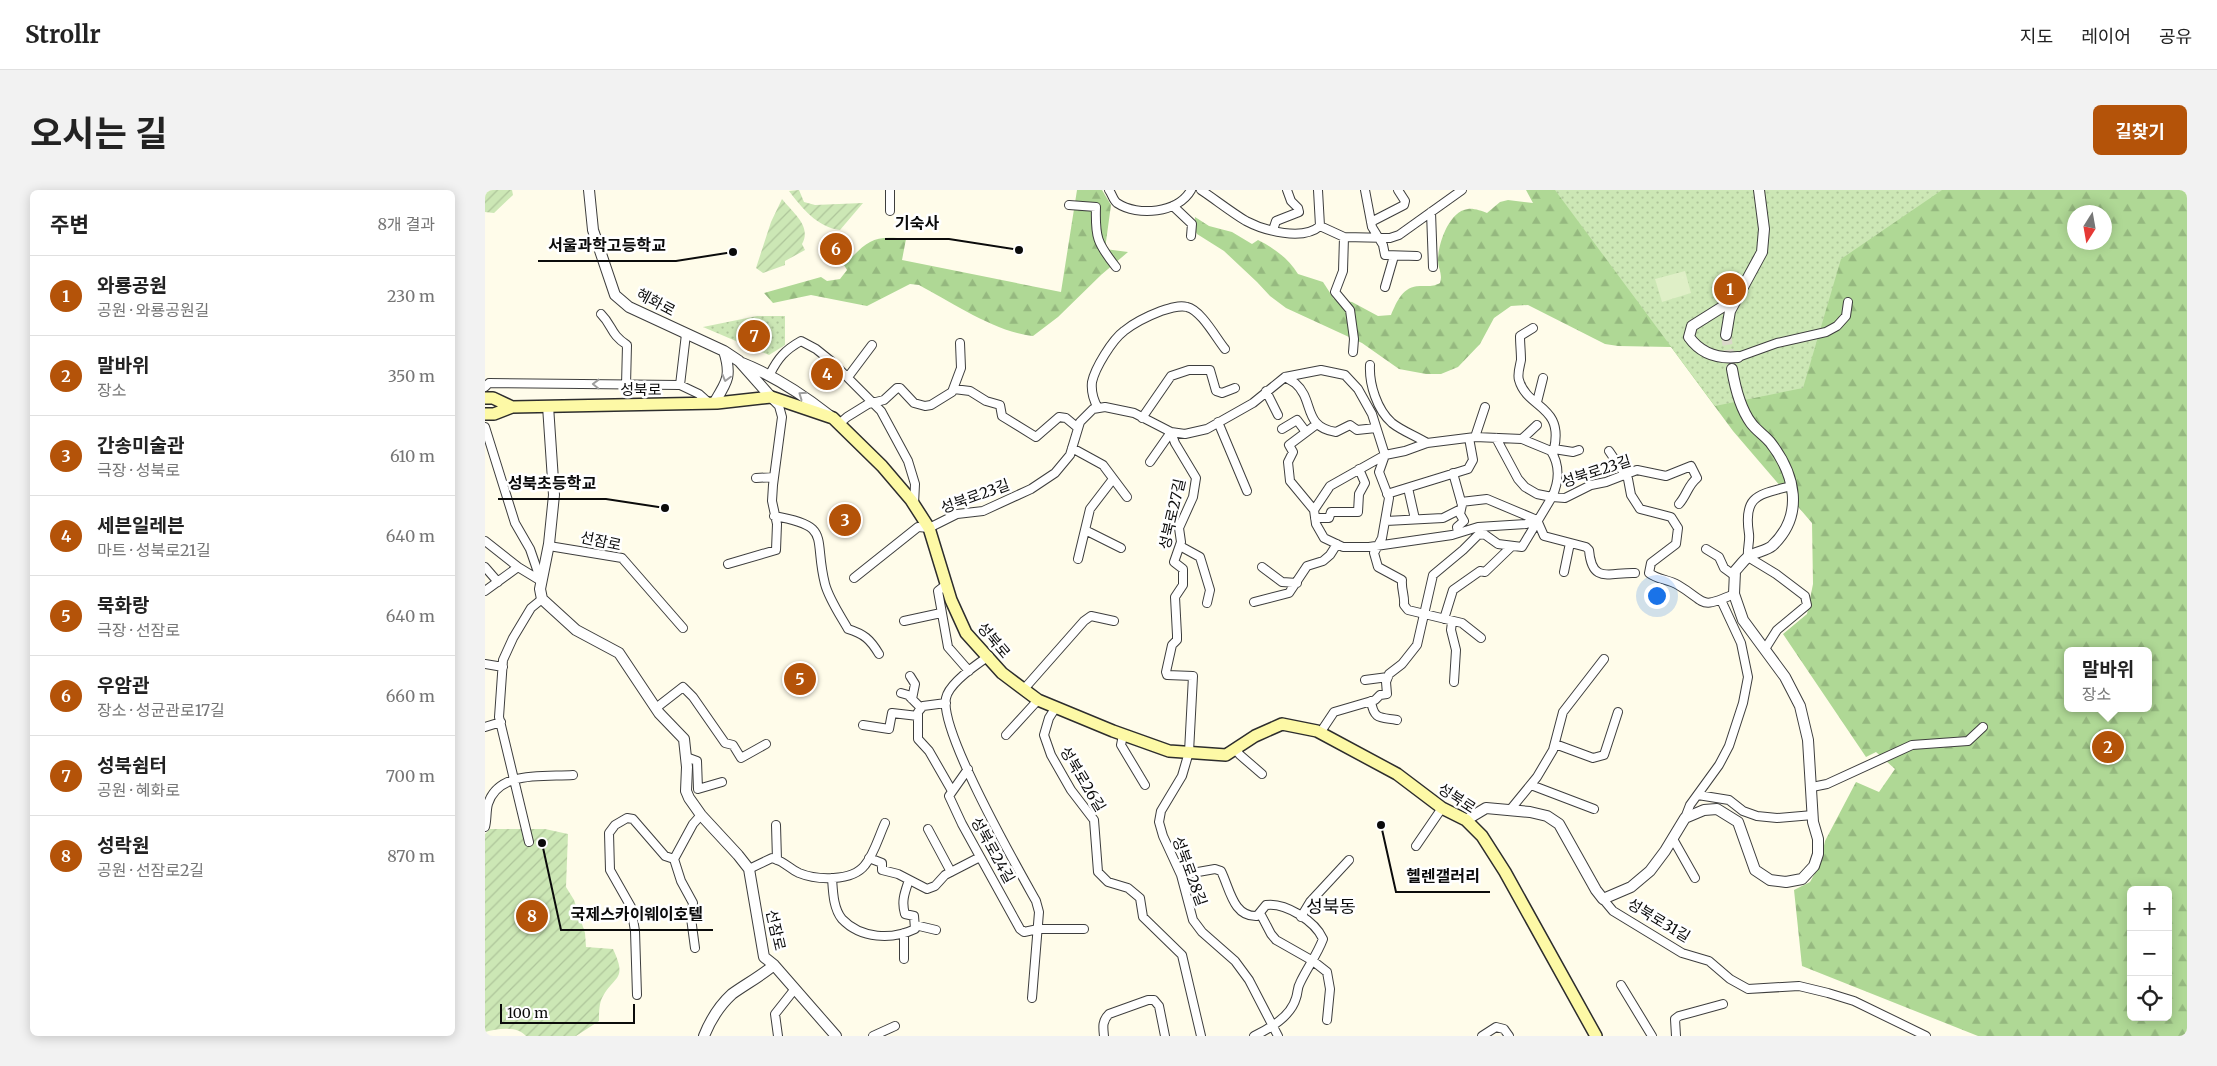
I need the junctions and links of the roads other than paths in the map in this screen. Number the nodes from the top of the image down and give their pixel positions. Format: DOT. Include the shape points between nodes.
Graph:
graph roads {
  1 [pos="589,190"];
  2 [pos="890,190"];
  3 [pos="1191,190"];
  4 [pos="1201,190"];
  5 [pos="1287,190"];
  6 [pos="1319,190"];
  7 [pos="1365,190"];
  8 [pos="1398,190"];
  9 [pos="1461,190"];
  10 [pos="1759,190"];
  11 [pos="1113,192"];
  12 [pos="1069,205"];
  13 [pos="1173,206"];
  14 [pos="890,211"];
  15 [pos="1431,212"];
  16 [pos="1371,222"];
  17 [pos="1320,226"];
  18 [pos="1273,230"];
  19 [pos="1191,236"];
  20 [pos="1377,236"];
  21 [pos="1344,237"];
  22 [pos="1394,256"];
  23 [pos="1417,256"];
  24 [pos="1116,267"];
  25 [pos="1433,267"];
  26 [pos="1385,287"];
  27 [pos="1738,298"];
  28 [pos="1848,302"];
  29 [pos="601,314"];
  30 [pos="1533,328"];
  31 [pos="686,334"];
  32 [pos="1726,335"];
  33 [pos="960,343"];
  34 [pos="872,345"];
  35 [pos="1225,349"];
  36 [pos="724,351"];
  37 [pos="1353,352"];
  38 [pos="1738,357"];
  39 [pos="739,361"];
  40 [pos="1370,365"];
  41 [pos="1732,369"];
  42 [pos="770,374"];
  43 [pos="848,377"];
  44 [pos="1285,377"];
  45 [pos="1543,378"];
  46 [pos="626,385"];
  47 [pos="680,385"];
  48 [pos="485,386"];
  49 [pos="954,388"];
  50 [pos="1235,388"];
  51 [pos="1267,391"];
  52 [pos="771,397"];
  53 [pos="485,398"];
  54 [pos="1537,402"];
  55 [pos="711,403"];
  56 [pos="874,404"];
  57 [pos="548,406"];
  58 [pos="512,407"];
  59 [pos="1485,407"];
  60 [pos="1098,408"];
  61 [pos="485,414"];
  62 [pos="1278,415"];
  63 [pos="1142,418"];
  64 [pos="836,421"];
  65 [pos="1218,422"];
  66 [pos="1317,424"];
  67 [pos="1537,425"];
  68 [pos="485,427"];
  69 [pos="1078,428"];
  70 [pos="1376,428"];
  71 [pos="1282,429"];
  72 [pos="1171,432"];
  73 [pos="1306,432"];
  74 [pos="1472,438"];
  75 [pos="1496,438"];
  76 [pos="1522,439"];
  77 [pos="1427,443"];
  78 [pos="1072,448"];
  79 [pos="1553,450"];
  80 [pos="1579,450"];
  81 [pos="1609,451"];
  82 [pos="1385,455"];
  83 [pos="1150,462"];
  84 [pos="1359,469"];
  85 [pos="1453,473"];
  86 [pos="1625,475"];
  87 [pos="774,477"];
  88 [pos="756,478"];
  89 [pos="1113,479"];
  90 [pos="1791,486"];
  91 [pos="1408,488"];
  92 [pos="1247,491"];
  93 [pos="1387,494"];
  94 [pos="1127,497"];
  95 [pos="1553,497"];
  96 [pos="914,504"];
  97 [pos="1679,504"];
  98 [pos="1461,505"];
  99 [pos="1315,514"];
  100 [pos="774,516"];
  101 [pos="1415,519"];
  102 [pos="1386,520"];
  103 [pos="1537,520"];
  104 [pos="929,528"];
  105 [pos="1085,530"];
  106 [pos="1457,533"];
  107 [pos="485,541"];
  108 [pos="1570,543"];
  109 [pos="1337,544"];
  110 [pos="549,546"];
  111 [pos="1180,546"];
  112 [pos="1378,546"];
  113 [pos="1512,546"];
  114 [pos="1121,548"];
  115 [pos="1706,549"];
  116 [pos="1748,557"];
  117 [pos="1078,559"];
  118 [pos="728,564"];
  119 [pos="485,567"];
  120 [pos="519,567"];
  121 [pos="1262,567"];
  122 [pos="1564,572"];
  123 [pos="1635,573"];
  124 [pos="1735,576"];
  125 [pos="854,578"];
  126 [pos="541,581"];
  127 [pos="497,582"];
  128 [pos="1297,583"];
  129 [pos="947,584"];
  130 [pos="485,591"];
  131 [pos="1734,594"];
  132 [pos="542,599"];
  133 [pos="1721,600"];
  134 [pos="1254,602"];
  135 [pos="1207,603"];
  136 [pos="941,613"];
  137 [pos="1426,614"];
  138 [pos="1448,620"];
  139 [pos="904,621"];
  140 [pos="1114,621"];
  141 [pos="683,628"];
  142 [pos="1481,638"];
  143 [pos="1765,649"];
  144 [pos="879,654"];
  145 [pos="989,656"];
  146 [pos="1604,660"];
  147 [pos="485,664"];
  148 [pos="503,667"];
  149 [pos="969,671"];
  150 [pos="910,676"];
  151 [pos="1388,677"];
  152 [pos="1365,680"];
  153 [pos="1454,682"];
  154 [pos="1024,689"];
  155 [pos="901,693"];
  156 [pos="912,700"];
  157 [pos="1038,700"];
  158 [pos="1371,701"];
  159 [pos="946,703"];
  160 [pos="1056,707"];
  161 [pos="656,708"];
  162 [pos="921,708"];
  163 [pos="1618,712"];
  164 [pos="918,716"];
  165 [pos="1397,720"];
  166 [pos="501,722"];
  167 [pos="863,725"];
  168 [pos="485,727"];
  169 [pos="1983,727"];
  170 [pos="1320,733"];
  171 [pos="1006,735"];
  172 [pos="1123,735"];
  173 [pos="766,744"];
  174 [pos="1555,744"];
  175 [pos="1235,749"];
  176 [pos="1189,752"];
  177 [pos="686,757"];
  178 [pos="967,769"];
  179 [pos="1262,774"];
  180 [pos="573,775"];
  181 [pos="513,779"];
  182 [pos="721,782"];
  183 [pos="1145,785"];
  184 [pos="1531,785"];
  185 [pos="1811,787"];
  186 [pos="952,791"];
  187 [pos="1698,795"];
  188 [pos="1442,808"];
  189 [pos="1593,809"];
  190 [pos="1510,810"];
  191 [pos="1813,815"];
  192 [pos="701,816"];
  193 [pos="1685,818"];
  194 [pos="1466,820"];
  195 [pos="885,823"];
  196 [pos="776,825"];
  197 [pos="485,827"];
  198 [pos="928,828"];
  199 [pos="1673,839"];
  200 [pos="529,842"];
  201 [pos="1416,846"];
  202 [pos="980,857"];
  203 [pos="869,858"];
  204 [pos="674,859"];
  205 [pos="777,860"];
  206 [pos="1349,860"];
  207 [pos="749,869"];
  208 [pos="951,872"];
  209 [pos="1181,876"];
  210 [pos="832,878"];
  211 [pos="1695,878"];
  212 [pos="909,880"];
  213 [pos="1603,899"];
  214 [pos="1260,913"];
  215 [pos="1301,917"];
  216 [pos="915,925"];
  217 [pos="1039,928"];
  218 [pos="1084,929"];
  219 [pos="936,930"];
  220 [pos="904,934"];
  221 [pos="695,948"];
  222 [pos="904,959"];
  223 [pos="1313,961"];
  224 [pos="774,965"];
  225 [pos="1621,985"];
  226 [pos="794,990"];
  227 [pos="637,995"];
  228 [pos="1032,998"];
  229 [pos="1723,1004"];
  230 [pos="1327,1020"];
  231 [pos="1273,1025"];
  232 [pos="895,1026"];
  233 [pos="704,1036"];
  234 [pos="778,1036"];
  235 [pos="836,1036"];
  236 [pos="873,1036"];
  237 [pos="1104,1036"];
  238 [pos="1165,1036"];
  239 [pos="1201,1036"];
  240 [pos="1254,1036"];
  241 [pos="1278,1036"];
  242 [pos="1482,1036"];
  243 [pos="1509,1036"];
  244 [pos="1595,1036"];
  245 [pos="1653,1036"];
  246 [pos="1676,1036"];
  247 [pos="1926,1036"];
  1 -- 31 [label="street, 혜화로" via="593,230 615,295 629,307"];
  2 -- 14 [label="street"];
  3 -- 13 [label="street"];
  4 -- 18 [label="street" via="1247,222"];
  5 -- 18 [label="street" via="1299,212 1277,221"];
  6 -- 17 [label="street"];
  7 -- 16 [label="street"];
  8 -- 16 [label="street" via="1404,205"];
  9 -- 15 [label="street"];
  10 -- 27 [label="street" via="1764,229 1762,252"];
  11 -- 13 [label="street" via="1115,202 1130,209 1147,211"];
  12 -- 24 [label="street" via="1097,207 1096,229 1100,247"];
  13 -- 19 [label="street" via="1192,224"];
  15 -- 20 [label="street" via="1399,235 1390,238"];
  15 -- 25 [label="street"];
  16 -- 20 [label="street"];
  17 -- 18 [label="street" via="1315,231 1292,233"];
  17 -- 21 [label="street"];
  20 -- 21 [label="street"];
  20 -- 22 [label="street" via="1385,255"];
  21 -- 37 [label="street" via="1343,271 1335,292 1350,310"];
  22 -- 23 [label="street"];
  22 -- 26 [label="street"];
  27 -- 32 [label="street" via="1730,311"];
  27 -- 38 [label="street" via="1692,326 1689,337 1694,344 1714,356"];
  28 -- 38 [label="street" via="1846,316 1827,332 1777,343"];
  29 -- 46 [label="street, 성북로" via="616,338 627,345"];
  30 -- 54 [label="street, 성북로23길" via="1520,336 1518,379"];
  31 -- 36 [label="street, 혜화로"];
  31 -- 47 [label="street, 성북로"];
  33 -- 49 [label="street" via="961,368"];
  34 -- 43 [label="street"];
  35 -- 60 [label="street" via="1208,323 1189,307 1175,307 1147,316 1123,332 1100,361 1092,383"];
  36 -- 39 [label="street, 혜화로"];
  36 -- 55 [label="street, one-way" via="729,367 726,384"];
  39 -- 42 [label="street"];
  39 -- 52 [label="street, 혜화로"];
  40 -- 77 [label="street" via="1370,381 1388,419"];
  41 -- 90 [label="street" via="1743,408 1751,423 1770,443"];
  42 -- 43 [label="street" via="777,359 801,340"];
  64 -- 42 [label="street, one-way"];
  43 -- 56 [label="street"];
  44 -- 51 [label="street"];
  44 -- 66 [label="street" via="1296,384"];
  44 -- 70 [label="street" via="1321,370 1345,375 1358,389"];
  45 -- 54 [label="street"];
  46 -- 47 [label="street"];
  46 -- 48 [label="street, one-way" via="489,383"];
  47 -- 55 [label="street"];
  49 -- 56 [label="street" via="931,405 914,403 900,388"];
  49 -- 69 [label="street" via="970,391 985,401 1000,405 1002,416 1036,437 1059,417 1066,418"];
  50 -- 63 [label="street" via="1222,393 1216,391 1210,370 1189,370 1171,376"];
  51 -- 62 [label="street"];
  51 -- 65 [label="street" via="1253,403"];
  52 -- 55 [label="main road, 성북로"];
  52 -- 64 [label="main road, 성북로"];
  52 -- 87 [label="street" via="779,406 782,417"];
  53 -- 58 [label="main road, 성북로" via="493,398"];
  54 -- 79 [label="street, 성북로23길" via="1553,420 1557,438"];
  55 -- 57 [label="main road, 성북로"];
  56 -- 64 [label="street"];
  56 -- 96 [label="street" via="908,461 915,484"];
  57 -- 58 [label="main road, 성북로"];
  57 -- 110 [label="street" via="554,495"];
  58 -- 61 [label="main road, 성북로"];
  59 -- 74 [label="street"];
  60 -- 63 [label="street" via="1134,413"];
  60 -- 69 [label="street, 성북로23길" via="1093,409"];
  63 -- 72 [label="street"];
  64 -- 96 [label="main road, 성북로" via="882,466"];
  65 -- 72 [label="street" via="1207,429 1185,434"];
  65 -- 92 [label="street"];
  66 -- 70 [label="street" via="1336,432 1350,425 1357,430"];
  66 -- 73 [label="street"];
  67 -- 76 [label="street"];
  68 -- 126 [label="street" via="515,523 530,549"];
  69 -- 78 [label="street, 성북로23길"];
  70 -- 82 [label="street"];
  71 -- 73 [label="street" via="1297,420"];
  72 -- 83 [label="street"];
  72 -- 111 [label="street, 성북로27길" via="1196,478 1193,497 1179,528"];
  73 -- 99 [label="street" via="1289,445 1293,452 1288,462 1290,481"];
  74 -- 75 [label="street"];
  74 -- 77 [label="street"];
  74 -- 85 [label="street" via="1473,460 1467,469"];
  75 -- 76 [label="street"];
  75 -- 95 [label="street, 성북로23길" via="1525,487 1537,494"];
  76 -- 79 [label="street"];
  77 -- 82 [label="street"];
  78 -- 89 [label="street" via="1103,465"];
  78 -- 104 [label="street, 성북로23길" via="1055,473 1031,490 983,511 957,514"];
  79 -- 80 [label="street"];
  79 -- 95 [label="street, 성북로23길" via="1558,473"];
  81 -- 86 [label="street"];
  82 -- 84 [label="street"];
  82 -- 93 [label="street" via="1379,472"];
  84 -- 99 [label="street" via="1330,486"];
  84 -- 99 [label="street" via="1365,483 1359,494 1358,512 1331,512 1329,518"];
  85 -- 91 [label="street"];
  85 -- 98 [label="street"];
  86 -- 95 [label="street, 성북로23길" via="1591,485 1565,498"];
  86 -- 97 [label="street, 성북로23길" via="1637,470 1665,476 1691,466 1697,478 1689,484"];
  86 -- 133 [label="street" via="1631,495 1640,509 1671,517 1678,528 1675,544 1651,562 1649,573 1676,584 1696,600 1705,603"];
  87 -- 88 [label="street"];
  87 -- 100 [label="street"];
  89 -- 94 [label="street"];
  89 -- 105 [label="street" via="1090,509"];
  90 -- 116 [label="street" via="1793,513 1784,530 1771,546"];
  90 -- 116 [label="street" via="1767,492 1748,508"];
  91 -- 93 [label="street"];
  91 -- 101 [label="street"];
  93 -- 102 [label="street"];
  95 -- 103 [label="street, 성북로23길"];
  96 -- 104 [label="main road, 성북로"];
  98 -- 101 [label="street" via="1443,518"];
  98 -- 103 [label="street" via="1487,499"];
  98 -- 106 [label="street" via="1464,521 1457,527"];
  99 -- 109 [label="street" via="1316,524 1324,538"];
  100 -- 118 [label="street" via="777,524 776,550"];
  100 -- 144 [label="street" via="799,520 811,526 819,538 825,586 847,629 862,633"];
  101 -- 102 [label="street"];
  102 -- 112 [label="street"];
  103 -- 106 [label="street" via="1526,524 1478,527"];
  103 -- 108 [label="street" via="1544,536"];
  103 -- 113 [label="street, 성북로23길" via="1522,547"];
  104 -- 125 [label="street" via="918,527"];
  104 -- 129 [label="main road, 성북로"];
  105 -- 114 [label="street"];
  105 -- 117 [label="street"];
  106 -- 112 [label="street"];
  107 -- 120 [label="street"];
  108 -- 122 [label="street"];
  108 -- 123 [label="street" via="1589,550 1591,564 1606,576"];
  109 -- 112 [label="street" via="1343,547"];
  109 -- 128 [label="street" via="1323,561 1307,566"];
  110 -- 126 [label="street"];
  110 -- 141 [label="street, 선잠로" via="622,558"];
  111 -- 135 [label="street" via="1201,557 1210,590"];
  111 -- 176 [label="street, 성북로27길" via="1174,562 1183,569 1183,585 1175,597 1177,640 1172,645 1166,672 1167,676 1193,676"];
  112 -- 137 [label="street" via="1374,553 1378,566 1402,580 1404,605 1408,610"];
  113 -- 137 [label="street" via="1497,544 1484,534 1478,535 1433,575"];
  113 -- 138 [label="street" via="1485,572 1481,571 1453,590"];
  115 -- 124 [label="street" via="1719,557 1724,568"];
  116 -- 124 [label="street" via="1735,571"];
  116 -- 143 [label="street" via="1805,596 1807,606 1777,630"];
  119 -- 127 [label="street"];
  120 -- 126 [label="street"];
  120 -- 127 [label="street"];
  121 -- 128 [label="street" via="1282,582"];
  124 -- 131 [label="street"];
  126 -- 132 [label="street"];
  127 -- 130 [label="street"];
  128 -- 134 [label="street" via="1289,593"];
  129 -- 136 [label="street" via="938,591"];
  129 -- 145 [label="main road, 성북로" via="966,632"];
  131 -- 133 [label="street"];
  131 -- 143 [label="street" via="1743,620"];
  132 -- 148 [label="street" via="531,608 513,638"];
  132 -- 161 [label="street" via="576,630 619,653"];
  133 -- 187 [label="street, 성북로31길" via="1741,643 1747,677 1743,703 1729,746"];
  136 -- 139 [label="street"];
  136 -- 149 [label="street" via="948,647"];
  137 -- 138 [label="street"];
  137 -- 151 [label="street" via="1417,645"];
  138 -- 142 [label="street" via="1462,623"];
  138 -- 153 [label="street" via="1456,650"];
  140 -- 154 [label="street" via="1091,616 1084,620"];
  143 -- 185 [label="street" via="1800,706 1808,740"];
  145 -- 149 [label="street"];
  145 -- 154 [label="main road, 성북로" via="1002,673"];
  146 -- 174 [label="street" via="1563,712"];
  147 -- 148 [label="street"];
  148 -- 166 [label="street"];
  149 -- 159 [label="street" via="952,686"];
  150 -- 156 [label="street" via="915,684"];
  151 -- 152 [label="street"];
  151 -- 158 [label="street" via="1387,694"];
  154 -- 157 [label="main road, 성북로"];
  155 -- 156 [label="street"];
  156 -- 162 [label="street"];
  157 -- 160 [label="main road, 성북로"];
  157 -- 171 [label="street"];
  158 -- 165 [label="street" via="1373,713 1378,717"];
  158 -- 170 [label="street" via="1334,712"];
  159 -- 162 [label="street"];
  159 -- 178 [label="street, 성북로24길" via="953,738"];
  160 -- 172 [label="main road, 성북로"];
  160 -- 239 [label="street, 성북로26길" via="1044,735 1051,755 1071,790 1094,820 1098,872 1107,882 1128,888 1140,898 1143,917 1182,955"];
  161 -- 173 [label="street" via="683,687 725,743 733,745 741,758"];
  161 -- 177 [label="street" via="684,739"];
  162 -- 164 [label="street"];
  163 -- 174 [label="street" via="1604,755 1593,758"];
  164 -- 167 [label="street" via="891,713 889,729"];
  164 -- 186 [label="street" via="917,739 929,751"];
  166 -- 168 [label="street"];
  166 -- 181 [label="street"];
  169 -- 185 [label="street" via="1968,741 1912,745 1827,784"];
  170 -- 175 [label="main road, 성북로" via="1282,724"];
  170 -- 188 [label="main road, 성북로" via="1397,774"];
  172 -- 176 [label="main road, 성북로" via="1169,751"];
  172 -- 183 [label="street" via="1121,745"];
  174 -- 184 [label="street"];
  175 -- 176 [label="main road, 성북로" via="1226,755"];
  175 -- 179 [label="street"];
  176 -- 209 [label="street, 성북로28길" via="1182,776 1161,811 1159,822"];
  177 -- 182 [label="street" via="697,761 698,789"];
  177 -- 192 [label="street" via="686,791"];
  178 -- 186 [label="street"];
  178 -- 217 [label="street, 성북로24길" via="1036,902"];
  180 -- 181 [label="street"];
  181 -- 197 [label="street" via="494,791"];
  181 -- 200 [label="street"];
  184 -- 189 [label="street"];
  184 -- 190 [label="street"];
  185 -- 191 [label="street"];
  186 -- 202 [label="street, 성북로24길" via="949,796"];
  187 -- 191 [label="street" via="1729,800 1743,811 1757,816"];
  187 -- 193 [label="street, 성북로31길"];
  188 -- 194 [label="main road, 성북로"];
  188 -- 201 [label="street"];
  190 -- 194 [label="street, 성북로31길" via="1486,808"];
  190 -- 213 [label="street, 성북로31길" via="1547,816 1559,824"];
  191 -- 193 [label="street" via="1818,839 1814,866 1802,879 1786,882 1770,880 1755,870 1738,822 1717,810 1704,810"];
  192 -- 204 [label="street" via="693,824"];
  192 -- 207 [label="street"];
  193 -- 199 [label="street, 성북로31길"];
  194 -- 244 [label="main road, 성북로" via="1482,836 1505,872"];
  195 -- 203 [label="street"];
  196 -- 205 [label="street"];
  198 -- 208 [label="street"];
  199 -- 211 [label="street"];
  199 -- 213 [label="street, 성북로31길" via="1650,871 1631,887"];
  202 -- 208 [label="street"];
  202 -- 217 [label="street, 성북로24길" via="1020,928 1024,932"];
  203 -- 210 [label="street" via="860,871"];
  203 -- 212 [label="street" via="882,862 882,870"];
  204 -- 221 [label="street" via="678,875 693,902 691,918"];
  204 -- 227 [label="street" via="665,856 633,819 627,818 615,825 609,833 610,870 631,908 635,930"];
  205 -- 207 [label="street" via="772,858"];
  205 -- 210 [label="street" via="811,878"];
  206 -- 215 [label="street" via="1310,902"];
  207 -- 224 [label="street, 선잠로" via="764,957"];
  208 -- 212 [label="street" via="927,889"];
  209 -- 214 [label="street" via="1215,869 1221,871 1239,911 1248,916"];
  209 -- 231 [label="street, 성북로28길" via="1193,920 1235,961"];
  210 -- 220 [label="street" via="835,903 841,918 852,927 883,937"];
  212 -- 216 [label="street" via="902,907 905,914 913,916"];
  213 -- 247 [label="street, 성북로31길" via="1613,911 1682,953 1709,961 1729,979 1748,989 1799,986 1828,993 1854,1001"];
  214 -- 215 [label="street" via="1266,905 1275,904"];
  214 -- 223 [label="street" via="1276,940"];
  215 -- 223 [label="street" via="1320,932 1323,939"];
  216 -- 219 [label="street"];
  216 -- 220 [label="street" via="915,929"];
  217 -- 218 [label="street, 성북로24길"];
  217 -- 228 [label="street, 성북로24길"];
  220 -- 222 [label="street"];
  223 -- 230 [label="street" via="1327,972 1330,989"];
  223 -- 231 [label="street" via="1298,986 1292,1007"];
  224 -- 226 [label="street"];
  224 -- 233 [label="street, 선잠로" via="732,995 709,1022"];
  225 -- 245 [label="street"];
  226 -- 234 [label="street" via="775,1014"];
  226 -- 235 [label="street"];
  229 -- 246 [label="street" via="1679,1016 1675,1023"];
  231 -- 240 [label="street"];
  231 -- 241 [label="street, 성북로28길"];
  232 -- 236 [label="street"];
  237 -- 238 [label="street" via="1102,1025 1109,1014 1148,1000 1154,1000 1159,1006"];
  242 -- 243 [label="street" via="1496,1027 1504,1029"];
}
